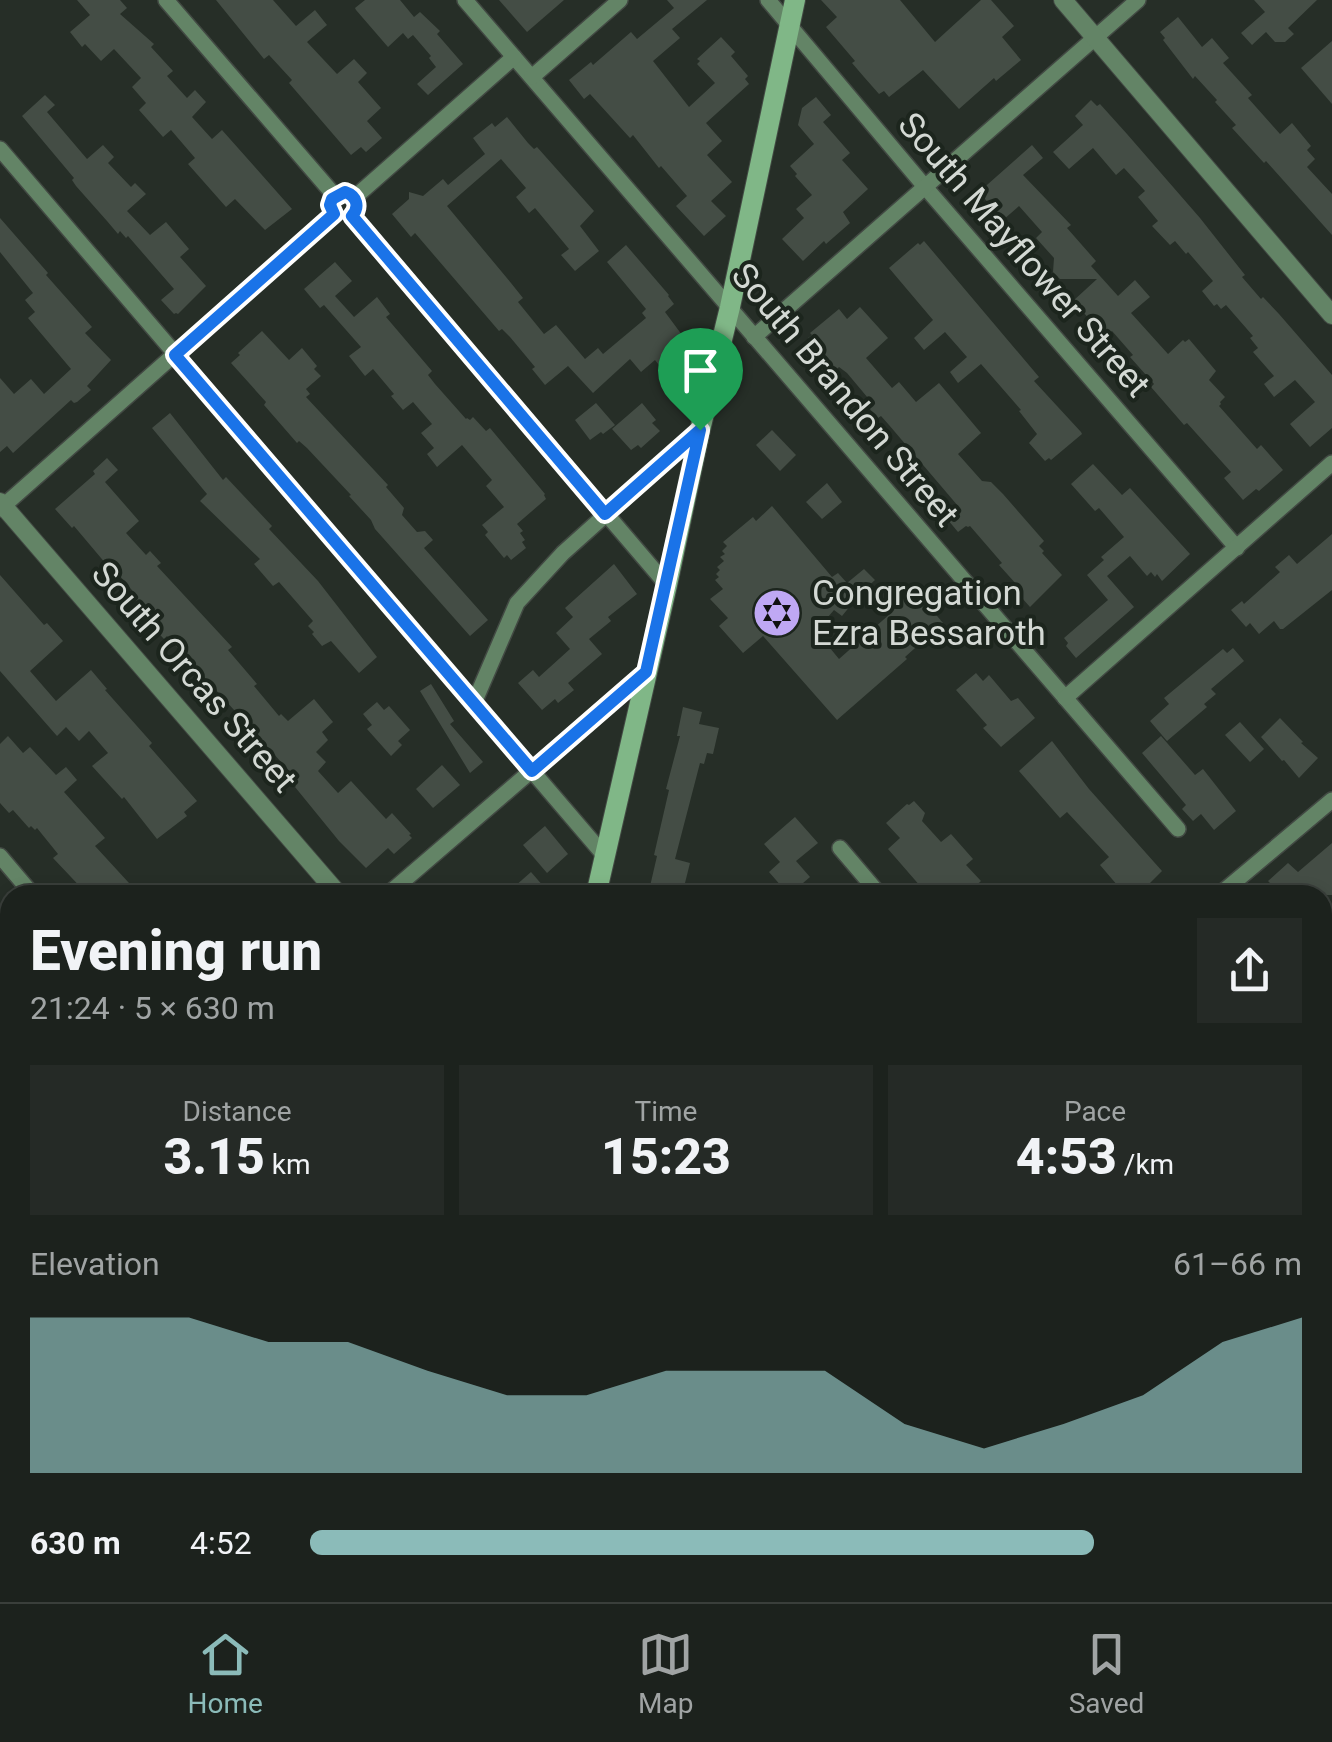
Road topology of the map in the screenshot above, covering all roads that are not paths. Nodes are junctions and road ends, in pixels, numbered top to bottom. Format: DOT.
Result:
graph roads {
  1 [pos="166,0"];
  2 [pos="466,0"];
  3 [pos="620,0"];
  4 [pos="768,0"];
  5 [pos="795,0"];
  6 [pos="1064,0"];
  7 [pos="1138,0"];
  8 [pos="790,26"];
  9 [pos="1096,38"];
  10 [pos="514,57"];
  11 [pos="532,77"];
  12 [pos="0,150"];
  13 [pos="926,188"];
  14 [pos="335,196"];
  15 [pos="354,198"];
  16 [pos="334,214"];
  17 [pos="352,216"];
  18 [pos="730,307"];
  19 [pos="1332,315"];
  20 [pos="754,337"];
  21 [pos="175,355"];
  22 [pos="700,430"];
  23 [pos="1332,463"];
  24 [pos="1,505"];
  25 [pos="605,514"];
  26 [pos="1236,548"];
  27 [pos="667,585"];
  28 [pos="646,672"];
  29 [pos="1065,698"];
  30 [pos="474,703"];
  31 [pos="532,771"];
  32 [pos="1332,800"];
  33 [pos="1178,829"];
  34 [pos="840,848"];
  35 [pos="604,855"];
  36 [pos="0,856"];
  37 [pos="25,885"];
  38 [pos="330,885"];
  39 [pos="399,885"];
  40 [pos="598,885"];
  41 [pos="871,885"];
  42 [pos="1231,885"];
  1 -- 14 [label="street"];
  2 -- 10 [label="street, South Brandon Street"];
  3 -- 11 [label="street"];
  4 -- 8 [label="street, South Mayflower Street"];
  5 -- 8 [label="main road"];
  6 -- 9 [label="street"];
  7 -- 9 [label="street"];
  8 -- 13 [label="street, South Mayflower Street"];
  8 -- 18 [label="main road"];
  9 -- 13 [label="street"];
  9 -- 19 [label="street"];
  10 -- 11 [label="street, South Brandon Street"];
  10 -- 15 [label="street"];
  11 -- 18 [label="street, South Brandon Street"];
  12 -- 21 [label="street"];
  13 -- 20 [label="street"];
  13 -- 26 [label="street, South Mayflower Street"];
  14 -- 15 [label="street"];
  14 -- 16 [label="street"];
  15 -- 17 [label="street"];
  16 -- 17 [label="street"];
  16 -- 21 [label="street"];
  17 -- 25 [label="street"];
  18 -- 20 [label="street, South Brandon Street"];
  18 -- 22 [label="main road"];
  20 -- 29 [label="street, South Brandon Street"];
  21 -- 24 [label="street"];
  21 -- 30 [label="street"];
  22 -- 25 [label="street"];
  22 -- 27 [label="main road"];
  23 -- 26 [label="street"];
  24 -- 38 [label="street, South Orcas Street"];
  25 -- 27 [label="street"];
  25 -- 30 [label="street"];
  26 -- 29 [label="street"];
  27 -- 28 [label="main road"];
  28 -- 31 [label="street"];
  28 -- 35 [label="main road"];
  29 -- 33 [label="street, South Brandon Street"];
  30 -- 31 [label="street"];
  31 -- 35 [label="street"];
  31 -- 39 [label="street"];
  32 -- 42 [label="street"];
  34 -- 41 [label="street"];
  35 -- 40 [label="main road"];
  36 -- 37 [label="street"];
}
